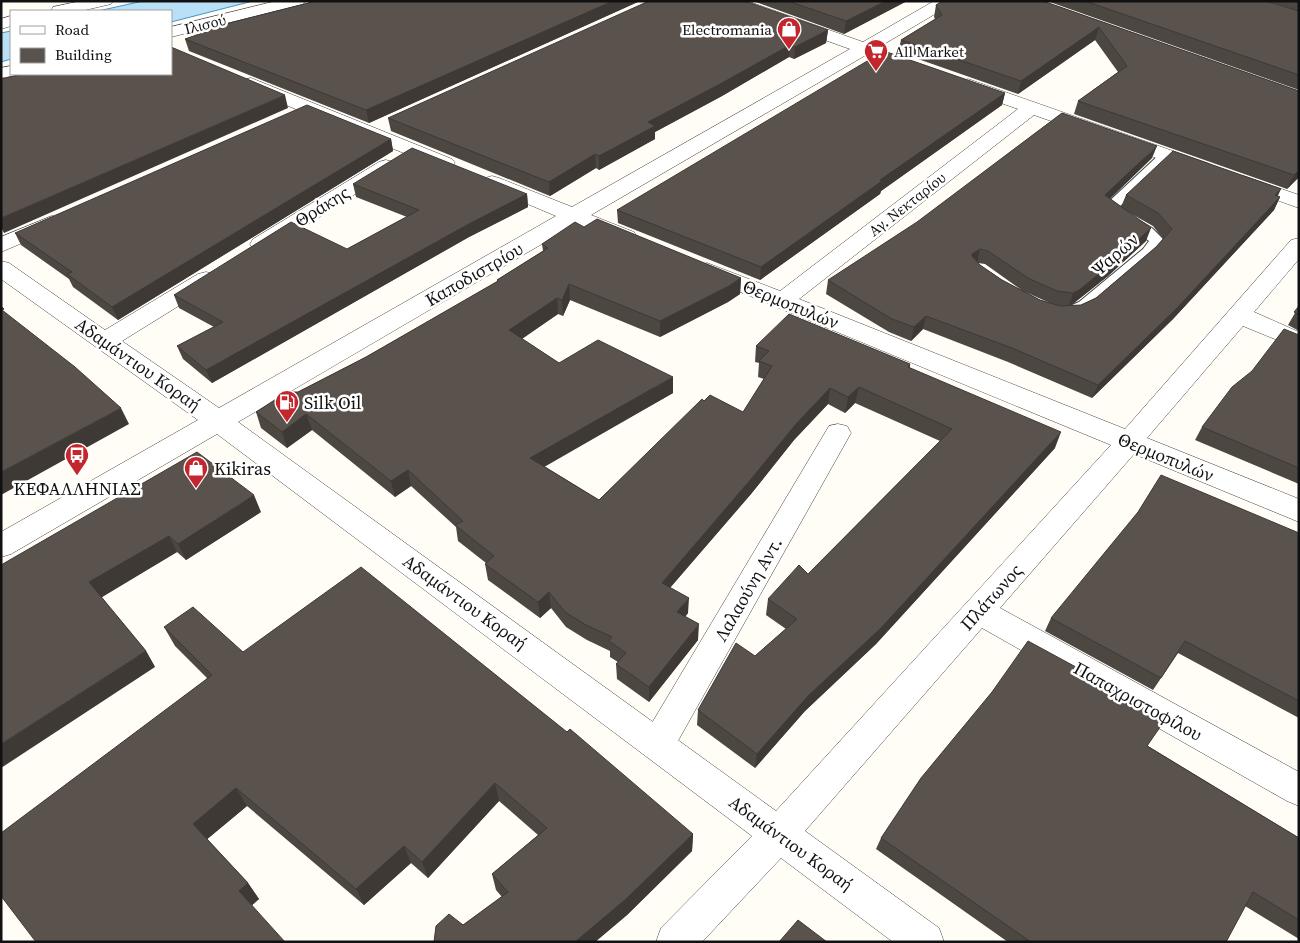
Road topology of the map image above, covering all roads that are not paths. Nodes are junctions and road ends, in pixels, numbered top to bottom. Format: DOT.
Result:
graph roads {
  1 [pos="105,1"];
  2 [pos="297,1"];
  3 [pos="730,1"];
  4 [pos="946,1"];
  5 [pos="64,10"];
  6 [pos="172,32"];
  7 [pos="865,48"];
  8 [pos="892,58"];
  9 [pos="235,78"];
  10 [pos="948,78"];
  11 [pos="1032,107"];
  12 [pos="309,108"];
  13 [pos="285,118"];
  14 [pos="412,150"];
  15 [pos="1166,155"];
  16 [pos="1299,202"];
  17 [pos="72,213"];
  18 [pos="576,216"];
  19 [pos="1,245"];
  20 [pos="1299,245"];
  21 [pos="647,246"];
  22 [pos="683,260"];
  23 [pos="1,268"];
  24 [pos="782,300"];
  25 [pos="1056,312"];
  26 [pos="1239,315"];
  27 [pos="105,341"];
  28 [pos="1299,341"];
  29 [pos="217,420"];
  30 [pos="838,433"];
  31 [pos="1129,442"];
  32 [pos="1299,511"];
  33 [pos="1,546"];
  34 [pos="978,611"];
  35 [pos="658,744"];
  36 [pos="1299,790"];
  37 [pos="779,834"];
  38 [pos="676,942"];
  39 [pos="925,942"];
  1 -- 5 [label="street"];
  2 -- 6 [label="street, Ιλισού"];
  3 -- 7 [label="street"];
  4 -- 7 [label="street, Καποδιστρίου"];
  7 -- 8 [label="street"];
  7 -- 18 [label="street, Καποδιστρίου"];
  9 -- 12 [label="street"];
  10 -- 11 [label="street"];
  11 -- 15 [label="street"];
  11 -- 24 [label="street, Αγ. Νεκταρίου"];
  12 -- 13 [label="street"];
  12 -- 14 [label="street"];
  14 -- 18 [label="street"];
  14 -- 27 [label="street, Θράκης"];
  15 -- 16 [label="street"];
  15 -- 25 [label="lane, Ψαρών"];
  17 -- 19 [label="street"];
  18 -- 21 [label="street"];
  18 -- 29 [label="street, Καποδιστρίου"];
  20 -- 26 [label="street, Πλάτωνος"];
  22 -- 24 [label="street, Θερμοπυλών"];
  23 -- 27 [label="street, Αδαμάντιου Κοραή"];
  24 -- 31 [label="street, Θερμοπυλών"];
  26 -- 28 [label="street"];
  26 -- 31 [label="street, Πλάτωνος"];
  27 -- 29 [label="street, Αδαμάντιου Κοραή"];
  29 -- 33 [label="street, Καποδιστρίου"];
  29 -- 35 [label="street, Αδαμάντιου Κοραή"];
  30 -- 35 [label="street, Λαλαούνη Αντ."];
  31 -- 32 [label="street, Θερμοπυλών"];
  31 -- 34 [label="street, Πλάτωνος"];
  34 -- 36 [label="street, Παπαχριστοφίλου"];
  34 -- 37 [label="street, Πλάτωνος"];
  35 -- 37 [label="street, Αδαμάντιου Κοραή"];
  37 -- 38 [label="street, Πλάτωνος"];
  37 -- 39 [label="street, Αδαμάντιου Κοραή"];
}
